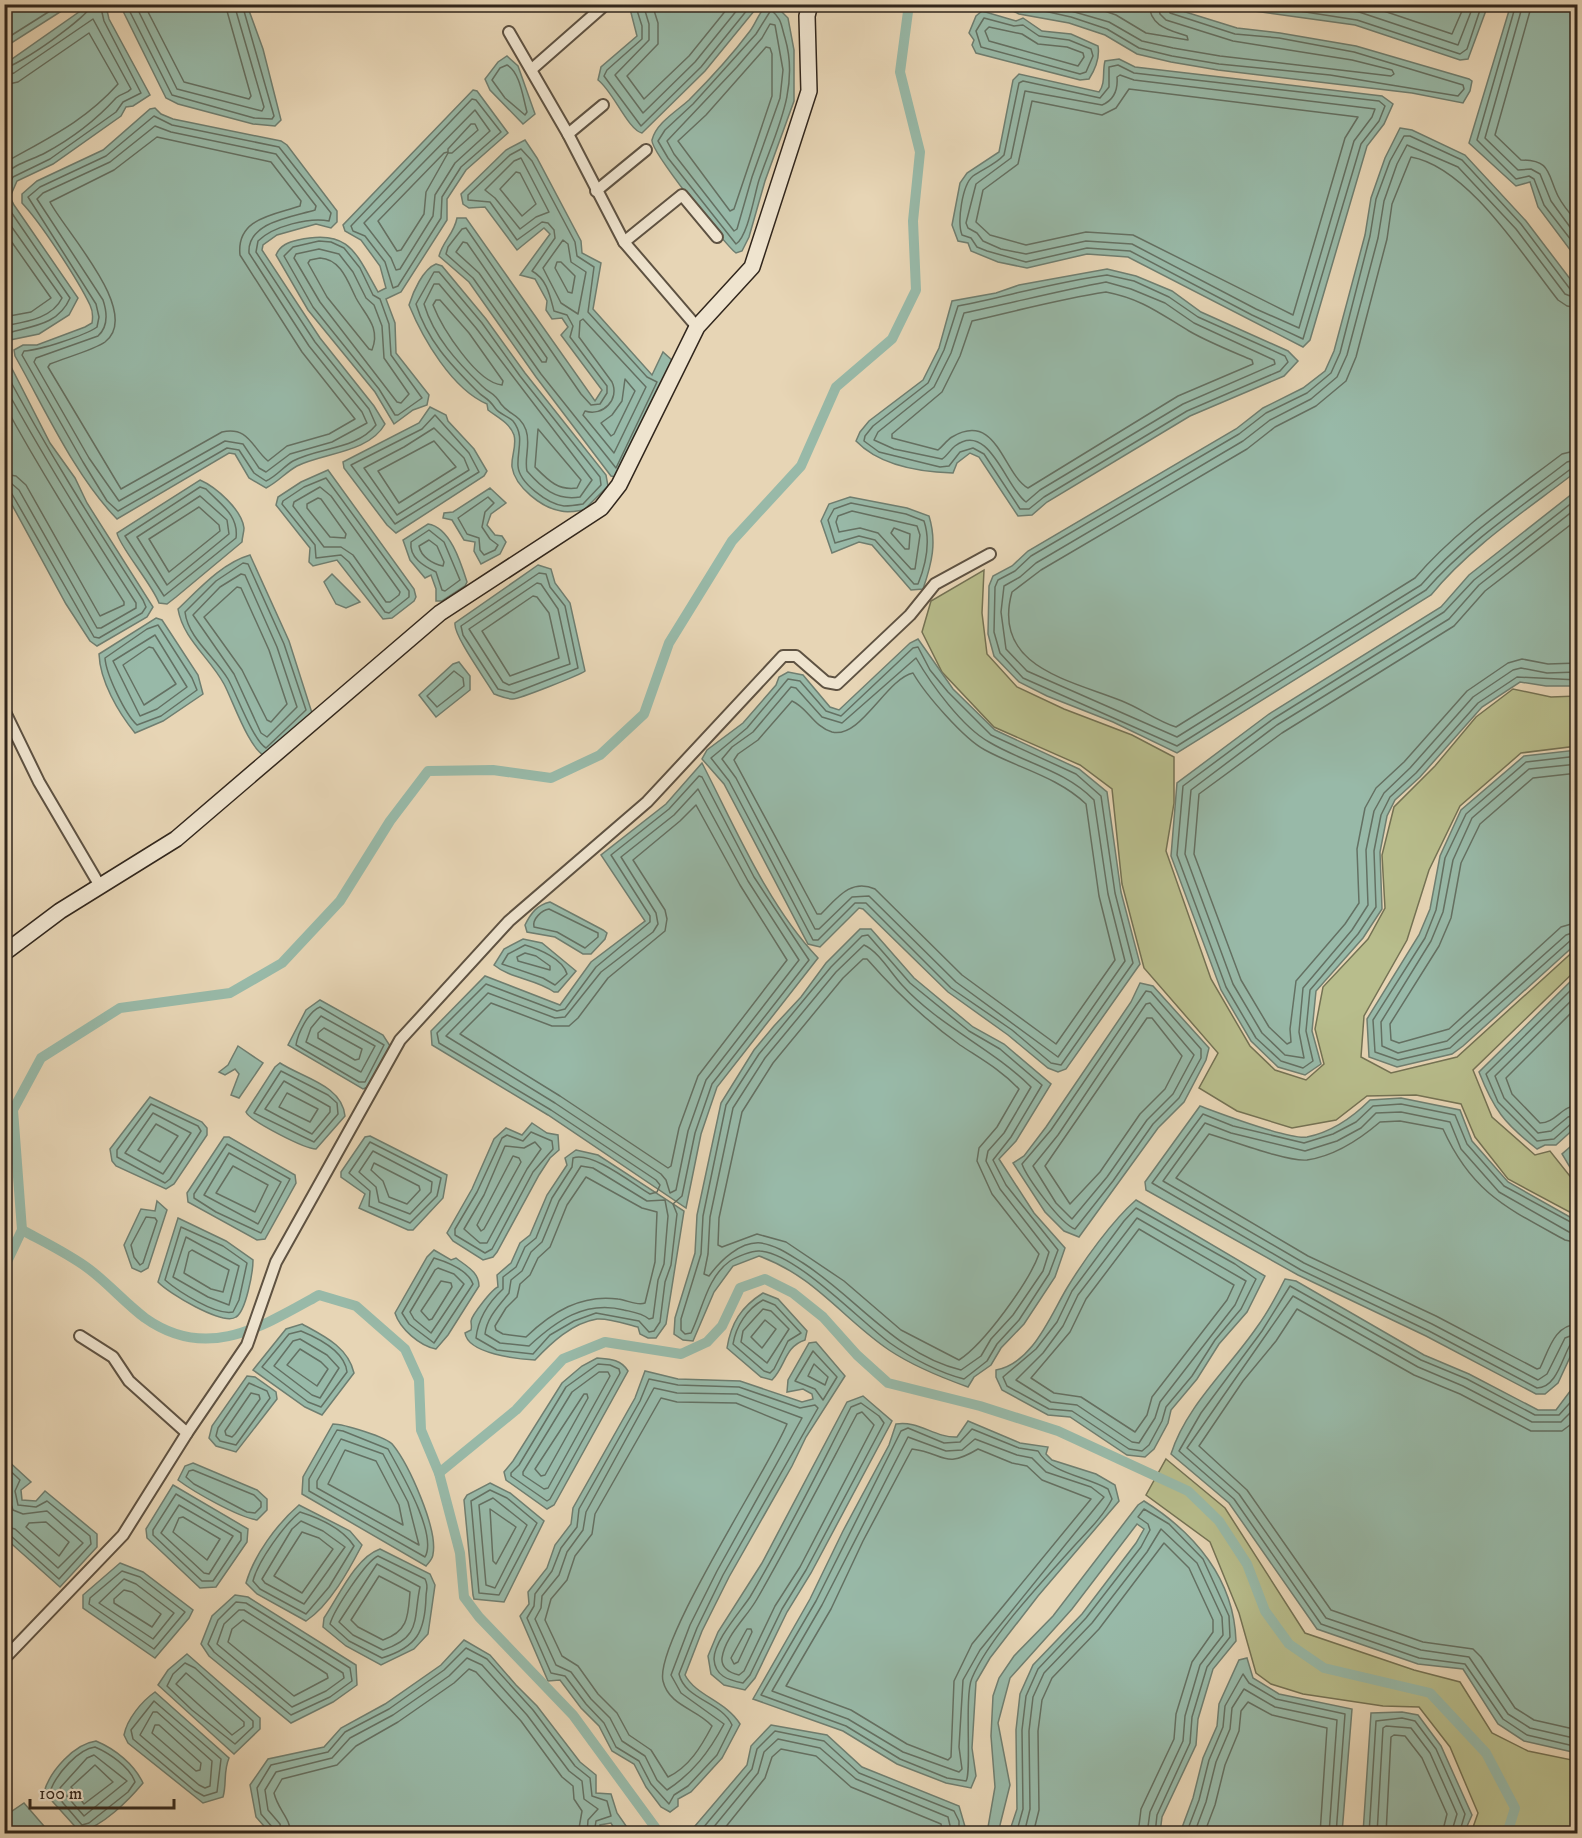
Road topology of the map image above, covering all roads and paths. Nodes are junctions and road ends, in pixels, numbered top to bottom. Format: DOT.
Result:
graph roads {
  1 [pos="606,4"];
  2 [pos="810,4"];
  3 [pos="509,32"];
  4 [pos="532,69"];
  5 [pos="603,105"];
  6 [pos="568,134"];
  7 [pos="646,150"];
  8 [pos="596,191"];
  9 [pos="717,237"];
  10 [pos="624,242"];
  11 [pos="697,327"];
  12 [pos="990,554"];
  13 [pos="4,710"];
  14 [pos="100,886"];
  15 [pos="4,953"];
  16 [pos="80,1336"];
  17 [pos="187,1433"];
  18 [pos="4,1659"];
  1 -- 4 [label="street"];
  2 -- 11 [label="street"];
  3 -- 4 [label="street"];
  4 -- 6 [label="street"];
  5 -- 6 [label="street"];
  6 -- 8 [label="street"];
  7 -- 8 [label="street"];
  8 -- 10 [label="street"];
  9 -- 10 [label="street"];
  10 -- 11 [label="street"];
  11 -- 14 [label="street"];
  12 -- 17 [label="street"];
  13 -- 14 [label="street"];
  14 -- 15 [label="street"];
  16 -- 17 [label="street"];
  17 -- 18 [label="street"];
}
